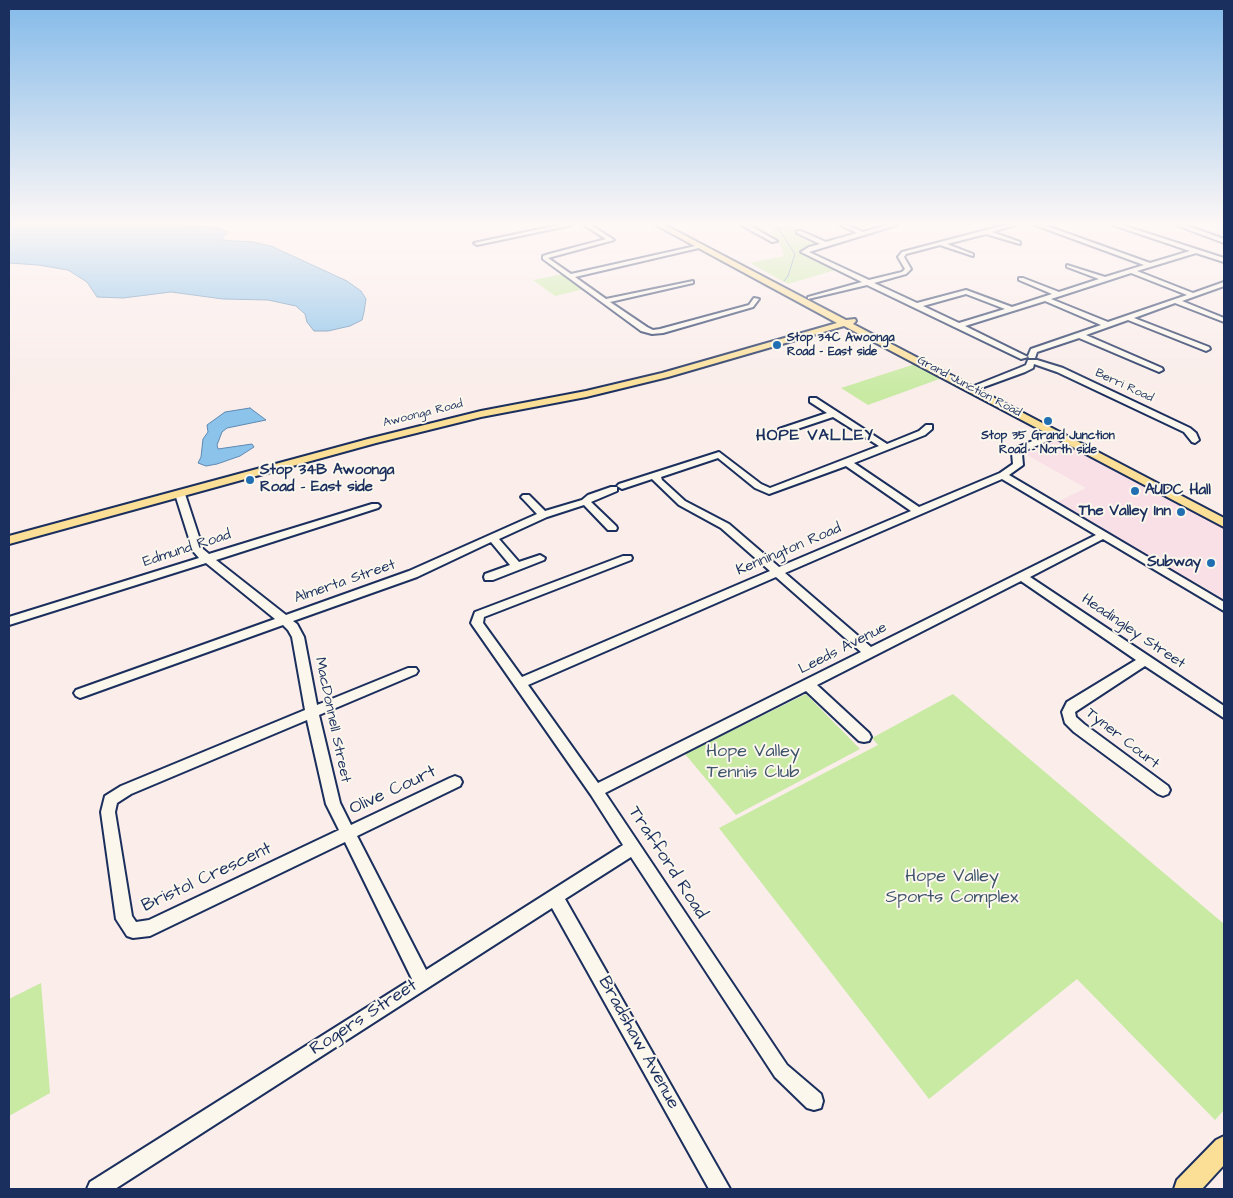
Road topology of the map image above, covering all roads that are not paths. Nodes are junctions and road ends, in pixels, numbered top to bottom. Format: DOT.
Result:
graph roads {
  1 [pos="578,281"];
  2 [pos="767,281"];
  3 [pos="777,281"];
  4 [pos="863,281"];
  5 [pos="874,281"];
  6 [pos="1025,281"];
  7 [pos="1101,281"];
  8 [pos="1156,281"];
  9 [pos="691,282"];
  10 [pos="867,283"];
  11 [pos="1222,286"];
  12 [pos="1058,294"];
  13 [pos="1194,295"];
  14 [pos="810,298"];
  15 [pos="1044,298"];
  16 [pos="756,299"];
  17 [pos="605,301"];
  18 [pos="1174,302"];
  19 [pos="916,306"];
  20 [pos="1011,309"];
  21 [pos="830,315"];
  22 [pos="1128,318"];
  23 [pos="1224,320"];
  24 [pos="849,322"];
  25 [pos="1108,325"];
  26 [pos="958,326"];
  27 [pos="809,332"];
  28 [pos="1079,335"];
  29 [pos="1206,349"];
  30 [pos="1031,359"];
  31 [pos="1159,370"];
  32 [pos="975,388"];
  33 [pos="813,400"];
  34 [pos="833,414"];
  35 [pos="929,427"];
  36 [pos="782,431"];
  37 [pos="1061,433"];
  38 [pos="1195,440"];
  39 [pos="886,447"];
  40 [pos="848,463"];
  41 [pos="1004,475"];
  42 [pos="656,476"];
  43 [pos="180,494"];
  44 [pos="526,497"];
  45 [pos="1187,499"];
  46 [pos="584,502"];
  47 [pos="375,506"];
  48 [pos="918,511"];
  49 [pos="543,515"];
  50 [pos="1224,515"];
  51 [pos="1224,523"];
  52 [pos="612,528"];
  53 [pos="1104,535"];
  54 [pos="493,538"];
  55 [pos="9,540"];
  56 [pos="540,558"];
  57 [pos="627,558"];
  58 [pos="206,559"];
  59 [pos="516,567"];
  60 [pos="777,572"];
  61 [pos="489,577"];
  62 [pos="1023,577"];
  63 [pos="1224,606"];
  64 [pos="283,620"];
  65 [pos="9,621"];
  66 [pos="870,653"];
  67 [pos="1145,660"];
  68 [pos="412,672"];
  69 [pos="518,683"];
  70 [pos="808,685"];
  71 [pos="80,692"];
  72 [pos="312,712"];
  73 [pos="1224,714"];
  74 [pos="864,737"];
  75 [pos="455,782"];
  76 [pos="1163,790"];
  77 [pos="596,791"];
  78 [pos="346,833"];
  79 [pos="632,848"];
  80 [pos="555,897"];
  81 [pos="422,981"];
  82 [pos="814,1101"];
  83 [pos="1224,1148"];
  84 [pos="97,1189"];
  85 [pos="720,1189"];
  86 [pos="1186,1189"];
  1 -- 17 [label="street"];
  2 -- 21 [label="main road, Grand Junction Road"];
  3 -- 14 [label="main road, Grand Junction Road"];
  4 -- 10 [label="street, Berri Road"];
  5 -- 10 [label="street"];
  6 -- 12 [label="street"];
  7 -- 12 [label="street"];
  8 -- 13 [label="street"];
  9 -- 17 [label="street"];
  10 -- 14 [label="street"];
  10 -- 19 [label="street, Berri Road"];
  11 -- 13 [label="street"];
  12 -- 15 [label="street"];
  13 -- 18 [label="street"];
  14 -- 24 [label="main road, Grand Junction Road"];
  15 -- 20 [label="street"];
  15 -- 25 [label="street"];
  16 -- 17 [label="street"];
  18 -- 22 [label="street"];
  18 -- 23 [label="street"];
  19 -- 20 [label="street"];
  19 -- 26 [label="street, Berri Road"];
  20 -- 26 [label="street"];
  21 -- 24 [label="main road, Grand Junction Road"];
  21 -- 27 [label="main road"];
  22 -- 25 [label="street"];
  22 -- 29 [label="street"];
  24 -- 27 [label="main road, Awoonga Road"];
  24 -- 32 [label="main road, Grand Junction Road"];
  25 -- 28 [label="street"];
  26 -- 30 [label="street, Berri Road"];
  27 -- 43 [label="main road, Awoonga Road"];
  28 -- 30 [label="street"];
  28 -- 31 [label="street"];
  30 -- 32 [label="street"];
  30 -- 38 [label="street, Berri Road"];
  32 -- 37 [label="main road, Grand Junction Road"];
  33 -- 34 [label="street"];
  34 -- 36 [label="street"];
  34 -- 39 [label="street"];
  35 -- 39 [label="street"];
  37 -- 41 [label="street"];
  37 -- 45 [label="main road, Grand Junction Road"];
  39 -- 40 [label="street"];
  40 -- 42 [label="street, Almerta Street"];
  40 -- 48 [label="street"];
  41 -- 48 [label="street, Kennington Road"];
  41 -- 53 [label="street"];
  42 -- 46 [label="street, Almerta Street"];
  42 -- 60 [label="street"];
  43 -- 55 [label="main road, Awoonga Road"];
  43 -- 58 [label="street, MacDonnell Street"];
  44 -- 49 [label="street"];
  45 -- 50 [label="main road, Grand Junction Road"];
  45 -- 51 [label="main road, Grand Junction Road"];
  46 -- 49 [label="street, Almerta Street"];
  46 -- 52 [label="street"];
  47 -- 58 [label="street, Edmund Road"];
  48 -- 60 [label="street, Kennington Road"];
  49 -- 54 [label="street, Almerta Street"];
  53 -- 62 [label="street, Leeds Avenue"];
  53 -- 63 [label="street"];
  54 -- 59 [label="street"];
  54 -- 64 [label="street, Almerta Street"];
  56 -- 59 [label="street"];
  57 -- 69 [label="street, Trafford Road"];
  58 -- 64 [label="street, MacDonnell Street"];
  58 -- 65 [label="street, Edmund Road"];
  59 -- 61 [label="street"];
  60 -- 66 [label="street"];
  60 -- 69 [label="street, Kennington Road"];
  62 -- 66 [label="street, Leeds Avenue"];
  62 -- 67 [label="street, Headingley Street"];
  64 -- 71 [label="street, Almerta Street"];
  64 -- 72 [label="street, MacDonnell Street"];
  66 -- 70 [label="street, Leeds Avenue"];
  67 -- 73 [label="street, Headingley Street"];
  67 -- 76 [label="street, Tyner Court"];
  68 -- 72 [label="street"];
  69 -- 77 [label="street, Trafford Road"];
  70 -- 74 [label="street"];
  70 -- 77 [label="street, Leeds Avenue"];
  72 -- 78 [label="street, MacDonnell Street"];
  72 -- 78 [label="street, Bristol Crescent"];
  75 -- 78 [label="street, Olive Court"];
  77 -- 79 [label="street, Trafford Road"];
  78 -- 81 [label="street, MacDonnell Street"];
  79 -- 80 [label="street, Rogers Street"];
  79 -- 82 [label="street, Trafford Road"];
  80 -- 81 [label="street, Rogers Street"];
  80 -- 85 [label="street, Bradshaw Avenue"];
  81 -- 84 [label="street, Rogers Street"];
  83 -- 86 [label="main road"];
}
